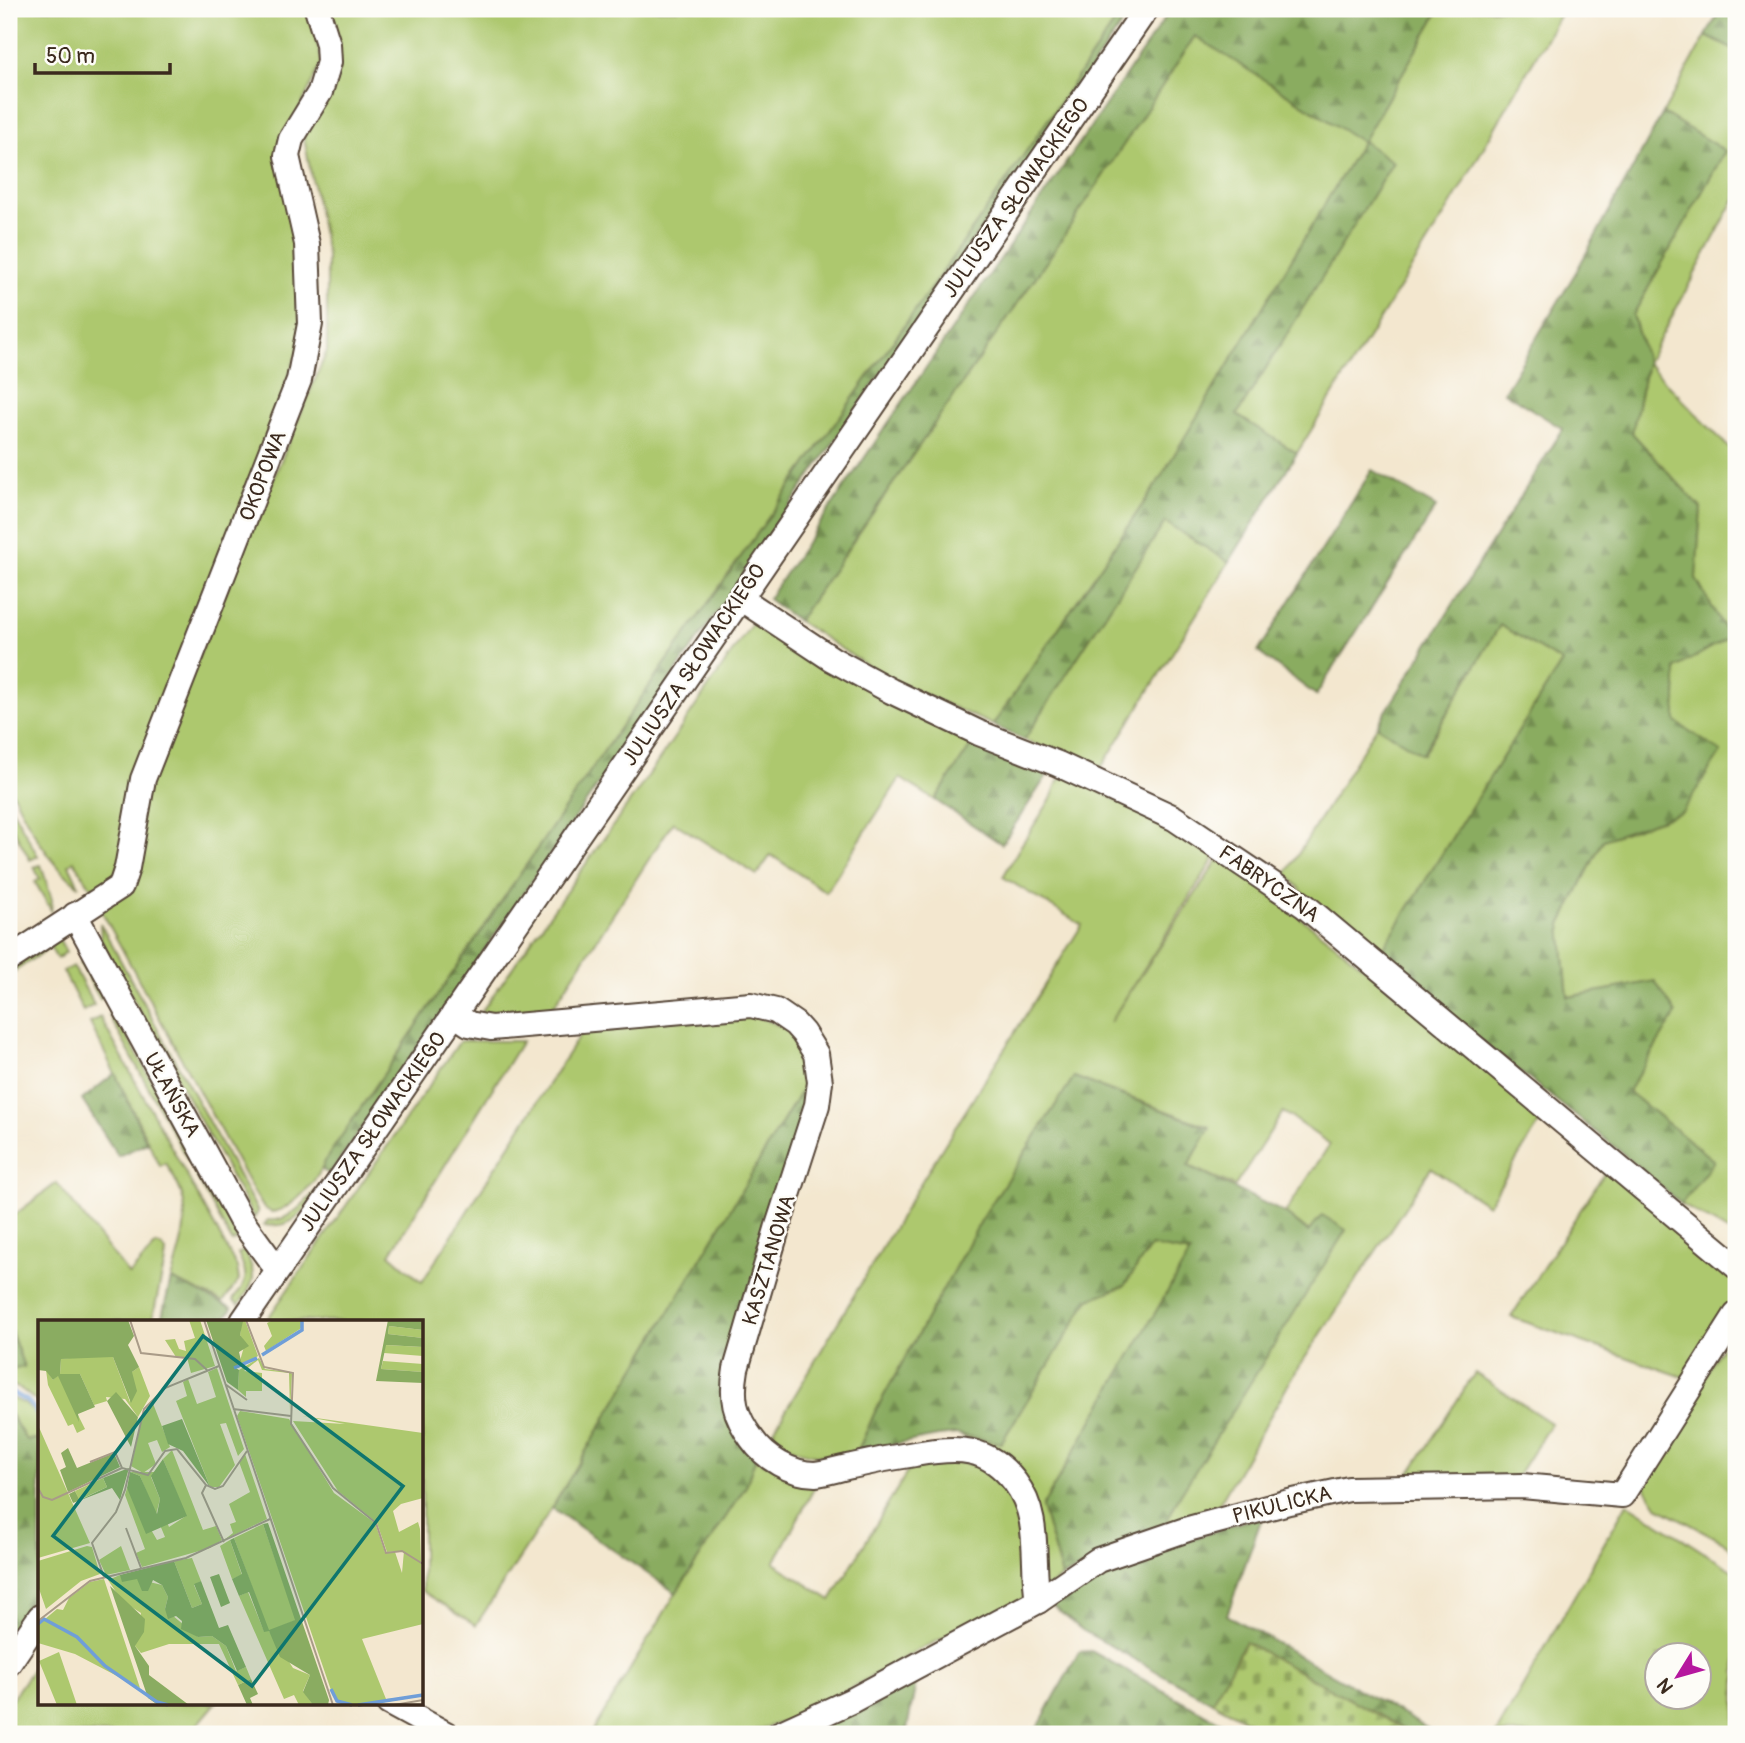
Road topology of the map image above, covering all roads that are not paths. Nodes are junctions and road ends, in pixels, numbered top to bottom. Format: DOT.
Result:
graph roads {
  1 [pos="317,9"];
  2 [pos="1146,9"];
  3 [pos="740,598"];
  4 [pos="75,915"];
  5 [pos="9,958"];
  6 [pos="454,1014"];
  7 [pos="1736,1266"];
  8 [pos="279,1268"];
  9 [pos="1736,1315"];
  10 [pos="244,1320"];
  11 [pos="1038,1601"];
  12 [pos="38,1620"];
  13 [pos="9,1663"];
  14 [pos="391,1704"];
  15 [pos="446,1734"];
  16 [pos="779,1734"];
  1 -- 4 [label="street, OKOPOWA"];
  2 -- 3 [label="street, JULIUSZA SŁOWACKIEGO"];
  3 -- 6 [label="street, JULIUSZA SŁOWACKIEGO"];
  3 -- 7 [label="street, FABRYCZNA"];
  4 -- 5 [label="street, OKOPOWA"];
  4 -- 8 [label="street, UŁAŃSKA"];
  6 -- 8 [label="street, JULIUSZA SŁOWACKIEGO"];
  6 -- 11 [label="street, KASZTANOWA"];
  8 -- 10 [label="street, JULIUSZA SŁOWACKIEGO"];
  9 -- 11 [label="street, PIKULICKA"];
  11 -- 16 [label="street, PIKULICKA"];
  12 -- 13 [label="street"];
  14 -- 15 [label="street"];
}
